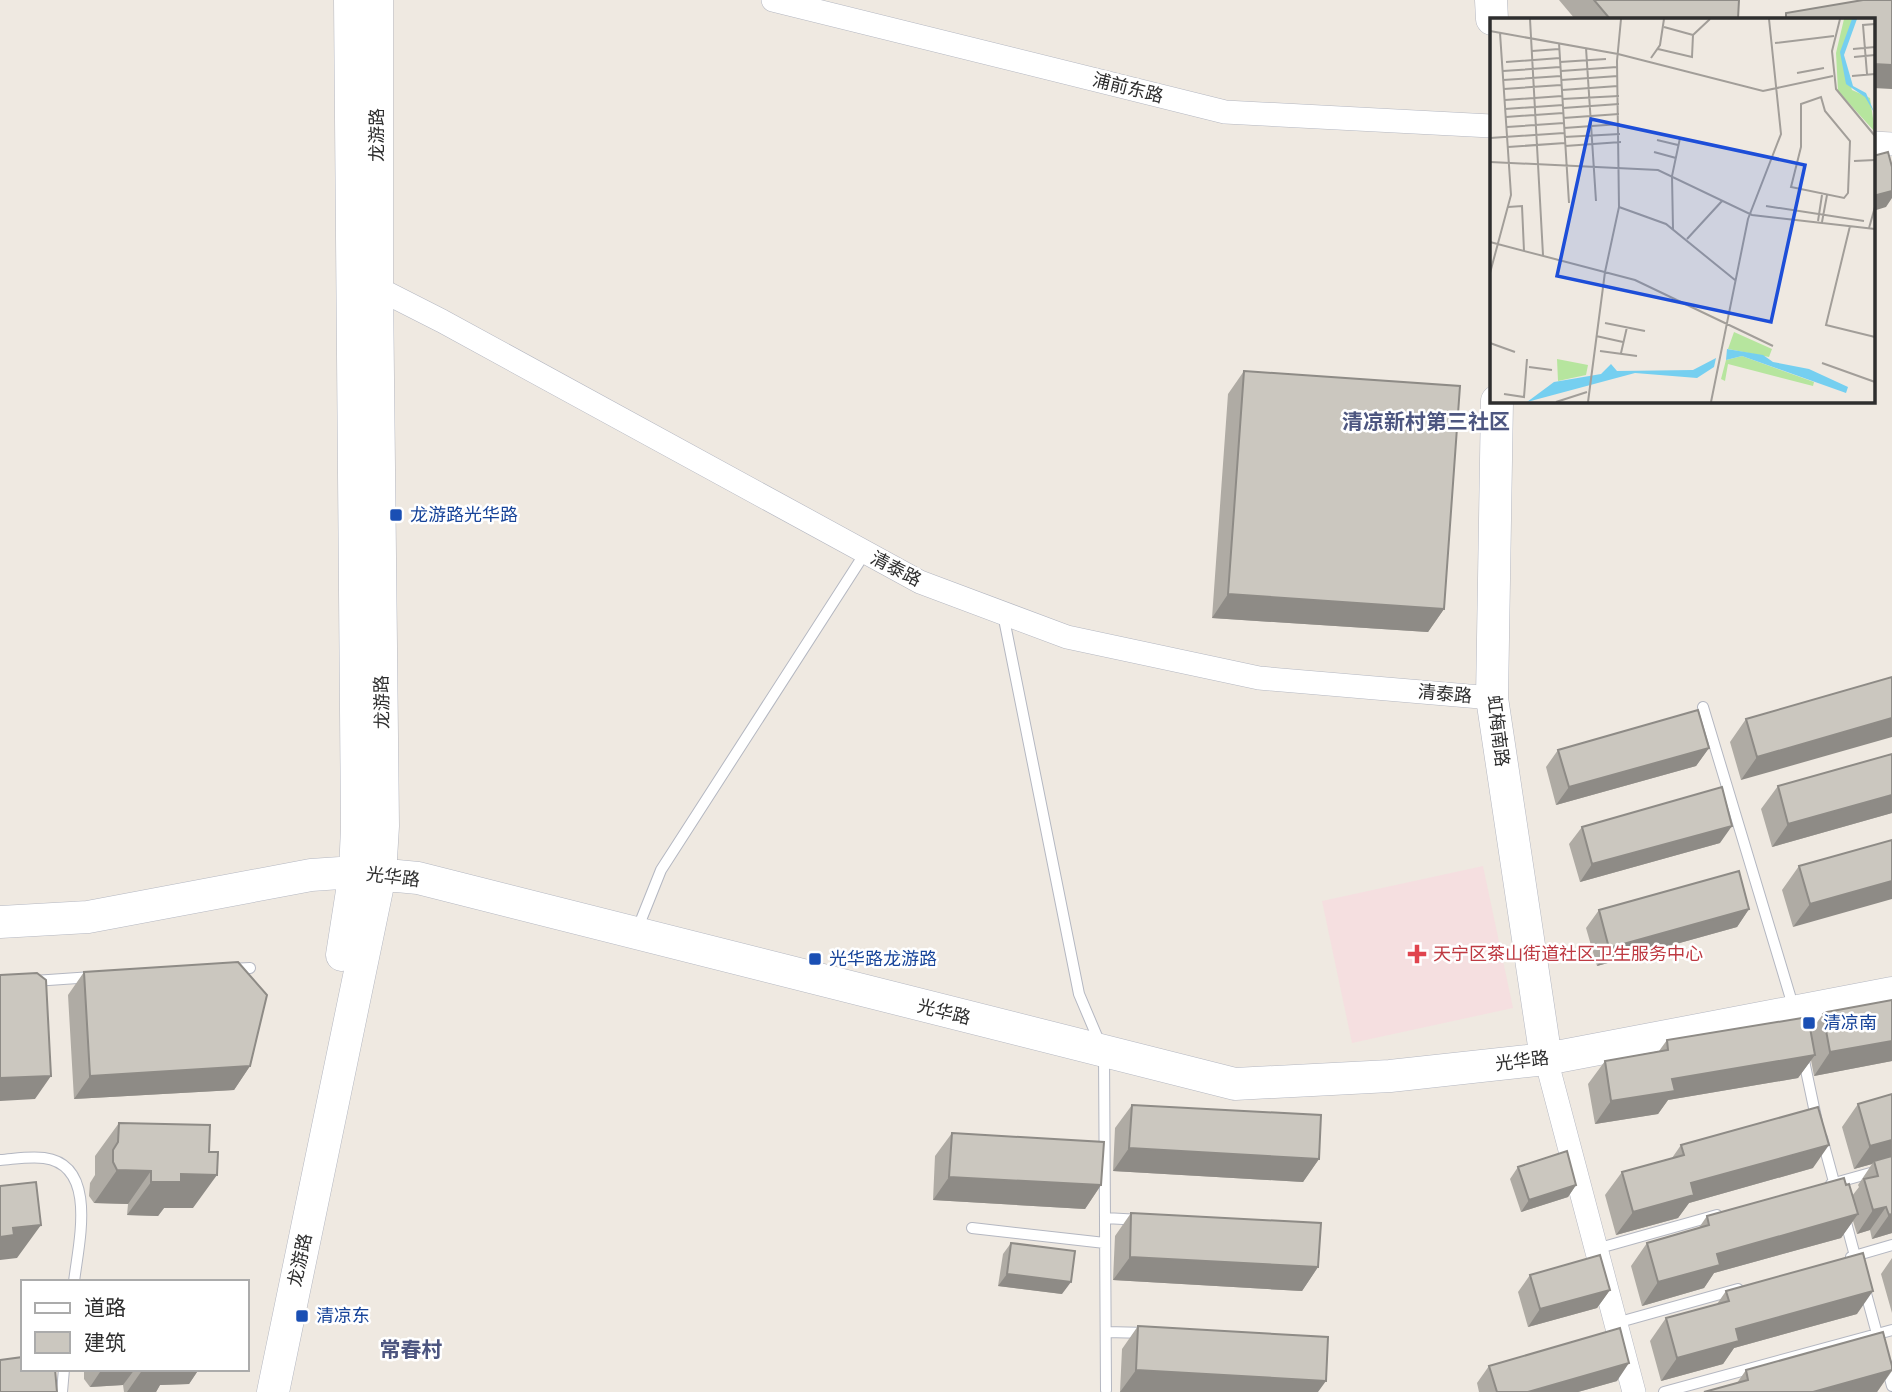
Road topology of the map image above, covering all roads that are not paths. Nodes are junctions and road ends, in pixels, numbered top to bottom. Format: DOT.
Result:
graph roads {
  1 [pos="350,0"];
  2 [pos="377,0"];
  3 [pos="773,0"];
  4 [pos="1491,0"];
  5 [pos="1510,0"];
  6 [pos="1492,18"];
  7 [pos="1512,18"];
  8 [pos="1490,126"];
  9 [pos="1874,143"];
  10 [pos="1892,144"];
  11 [pos="365,287"];
  12 [pos="1497,402"];
  13 [pos="865,553"];
  14 [pos="1003,613"];
  15 [pos="1492,698"];
  16 [pos="1703,707"];
  17 [pos="368,873"];
  18 [pos="0,922"];
  19 [pos="635,934"];
  20 [pos="250,968"];
  21 [pos="222,970"];
  22 [pos="97,977"];
  23 [pos="28,981"];
  24 [pos="1892,993"];
  25 [pos="1796,1018"];
  26 [pos="1801,1049"];
  27 [pos="1104,1053"];
  28 [pos="1546,1059"];
  29 [pos="1091,1155"];
  30 [pos="1104,1156"];
  31 [pos="0,1160"];
  32 [pos="1892,1167"];
  33 [pos="1834,1183"];
  34 [pos="1821,1186"];
  35 [pos="1729,1212"];
  36 [pos="1105,1218"];
  37 [pos="1159,1220"];
  38 [pos="972,1228"];
  39 [pos="1105,1243"];
  40 [pos="1892,1245"];
  41 [pos="1596,1249"];
  42 [pos="1855,1256"];
  43 [pos="1842,1260"];
  44 [pos="74,1280"];
  45 [pos="1749,1286"];
  46 [pos="1616,1323"];
  47 [pos="1892,1330"];
  48 [pos="1105,1332"];
  49 [pos="1159,1333"];
  50 [pos="1877,1334"];
  51 [pos="64,1371"];
  52 [pos="1892,1386"];
  53 [pos="1106,1390"];
  54 [pos="62,1392"];
  55 [pos="253,1392"];
  56 [pos="273,1392"];
  57 [pos="1634,1392"];
  58 [pos="1664,1392"];
  1 -- 11 [label="main road, 龙游路"];
  2 -- 11 [label="main road, 龙游路"];
  3 -- 8 [label="street, 浦前东路"];
  4 -- 6 [label="main road"];
  5 -- 7 [label="main road"];
  9 -- 10 [label="street"];
  11 -- 13 [label="street, 清泰路"];
  11 -- 17 [label="main road, 龙游路"];
  12 -- 15 [label="main road, 虹梅南路"];
  13 -- 14 [label="street, 清泰路"];
  13 -- 19 [label="lane"];
  14 -- 15 [label="street, 清泰路"];
  14 -- 27 [label="lane"];
  15 -- 28 [label="main road, 虹梅南路"];
  16 -- 25 [label="lane"];
  17 -- 18 [label="main road, 光华路"];
  17 -- 19 [label="main road, 光华路"];
  17 -- 55 [label="main road, 龙游路"];
  17 -- 56 [label="main road, 龙游路"];
  19 -- 27 [label="main road, 光华路"];
  20 -- 21 [label="lane"];
  22 -- 23 [label="lane"];
  24 -- 25 [label="main road, 光华路"];
  25 -- 28 [label="main road, 光华路"];
  26 -- 33 [label="lane"];
  27 -- 28 [label="main road, 光华路"];
  27 -- 30 [label="lane"];
  28 -- 41 [label="street"];
  29 -- 30 [label="lane"];
  30 -- 36 [label="lane"];
  31 -- 44 [label="lane"];
  32 -- 33 [label="lane"];
  33 -- 34 [label="lane"];
  33 -- 42 [label="lane"];
  35 -- 41 [label="lane"];
  36 -- 37 [label="lane"];
  36 -- 39 [label="lane"];
  38 -- 39 [label="lane"];
  39 -- 48 [label="lane"];
  40 -- 42 [label="lane"];
  41 -- 46 [label="street"];
  42 -- 43 [label="lane"];
  42 -- 50 [label="lane"];
  45 -- 46 [label="lane"];
  46 -- 57 [label="street"];
  47 -- 50 [label="lane"];
  48 -- 49 [label="lane"];
  48 -- 53 [label="lane"];
  50 -- 52 [label="lane"];
  50 -- 58 [label="lane"];
  51 -- 54 [label="lane"];
}
